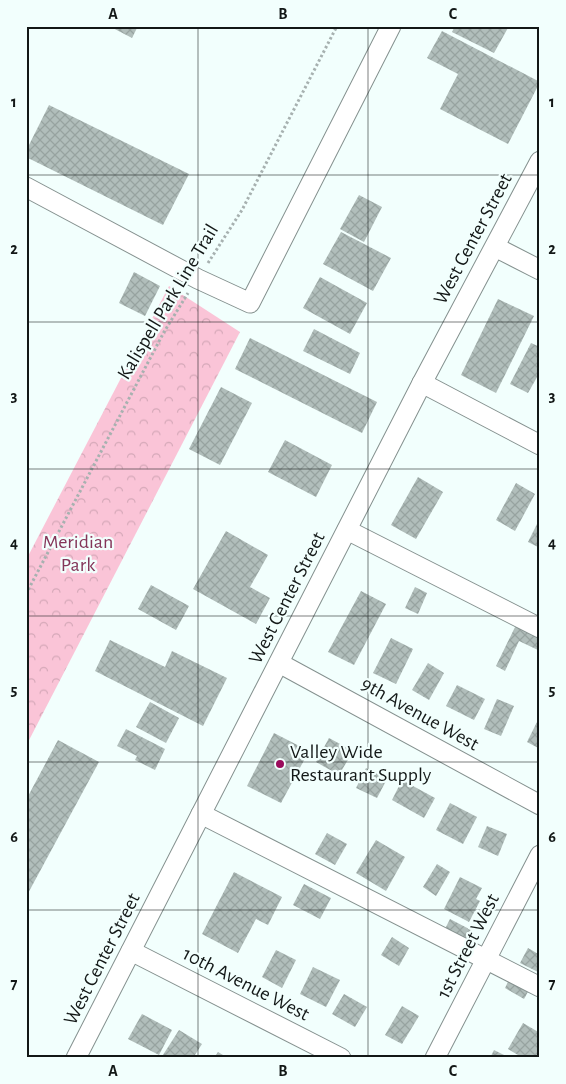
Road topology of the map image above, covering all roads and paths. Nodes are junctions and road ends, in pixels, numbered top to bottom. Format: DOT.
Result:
graph roads {
  1 [pos="337,26"];
  2 [pos="390,26"];
  3 [pos="540,161"];
  4 [pos="26,187"];
  5 [pos="495,247"];
  6 [pos="540,270"];
  7 [pos="198,279"];
  8 [pos="422,383"];
  9 [pos="540,445"];
  10 [pos="347,530"];
  11 [pos="26,594"];
  12 [pos="540,628"];
  13 [pos="279,663"];
  14 [pos="540,805"];
  15 [pos="201,814"];
  16 [pos="540,855"];
  17 [pos="131,951"];
  18 [pos="486,960"];
  19 [pos="540,987"];
  20 [pos="76,1058"];
  21 [pos="341,1058"];
  22 [pos="436,1058"];
  1 -- 7 [label="path, Kalispell Park Line Trail"];
  2 -- 7 [label="street"];
  3 -- 5 [label="street, West Center Street"];
  4 -- 7 [label="street"];
  5 -- 6 [label="street"];
  5 -- 8 [label="street, West Center Street"];
  7 -- 11 [label="path, Kalispell Park Line Trail"];
  8 -- 9 [label="street"];
  8 -- 10 [label="street, West Center Street"];
  10 -- 12 [label="street"];
  10 -- 13 [label="street, West Center Street"];
  13 -- 14 [label="street, 9th Avenue West"];
  13 -- 15 [label="street, West Center Street"];
  15 -- 17 [label="street, West Center Street"];
  15 -- 18 [label="street"];
  16 -- 18 [label="street, 1st Street West"];
  17 -- 20 [label="street, West Center Street"];
  17 -- 21 [label="street, 10th Avenue West"];
  18 -- 19 [label="street"];
  18 -- 22 [label="street, 1st Street West"];
}
